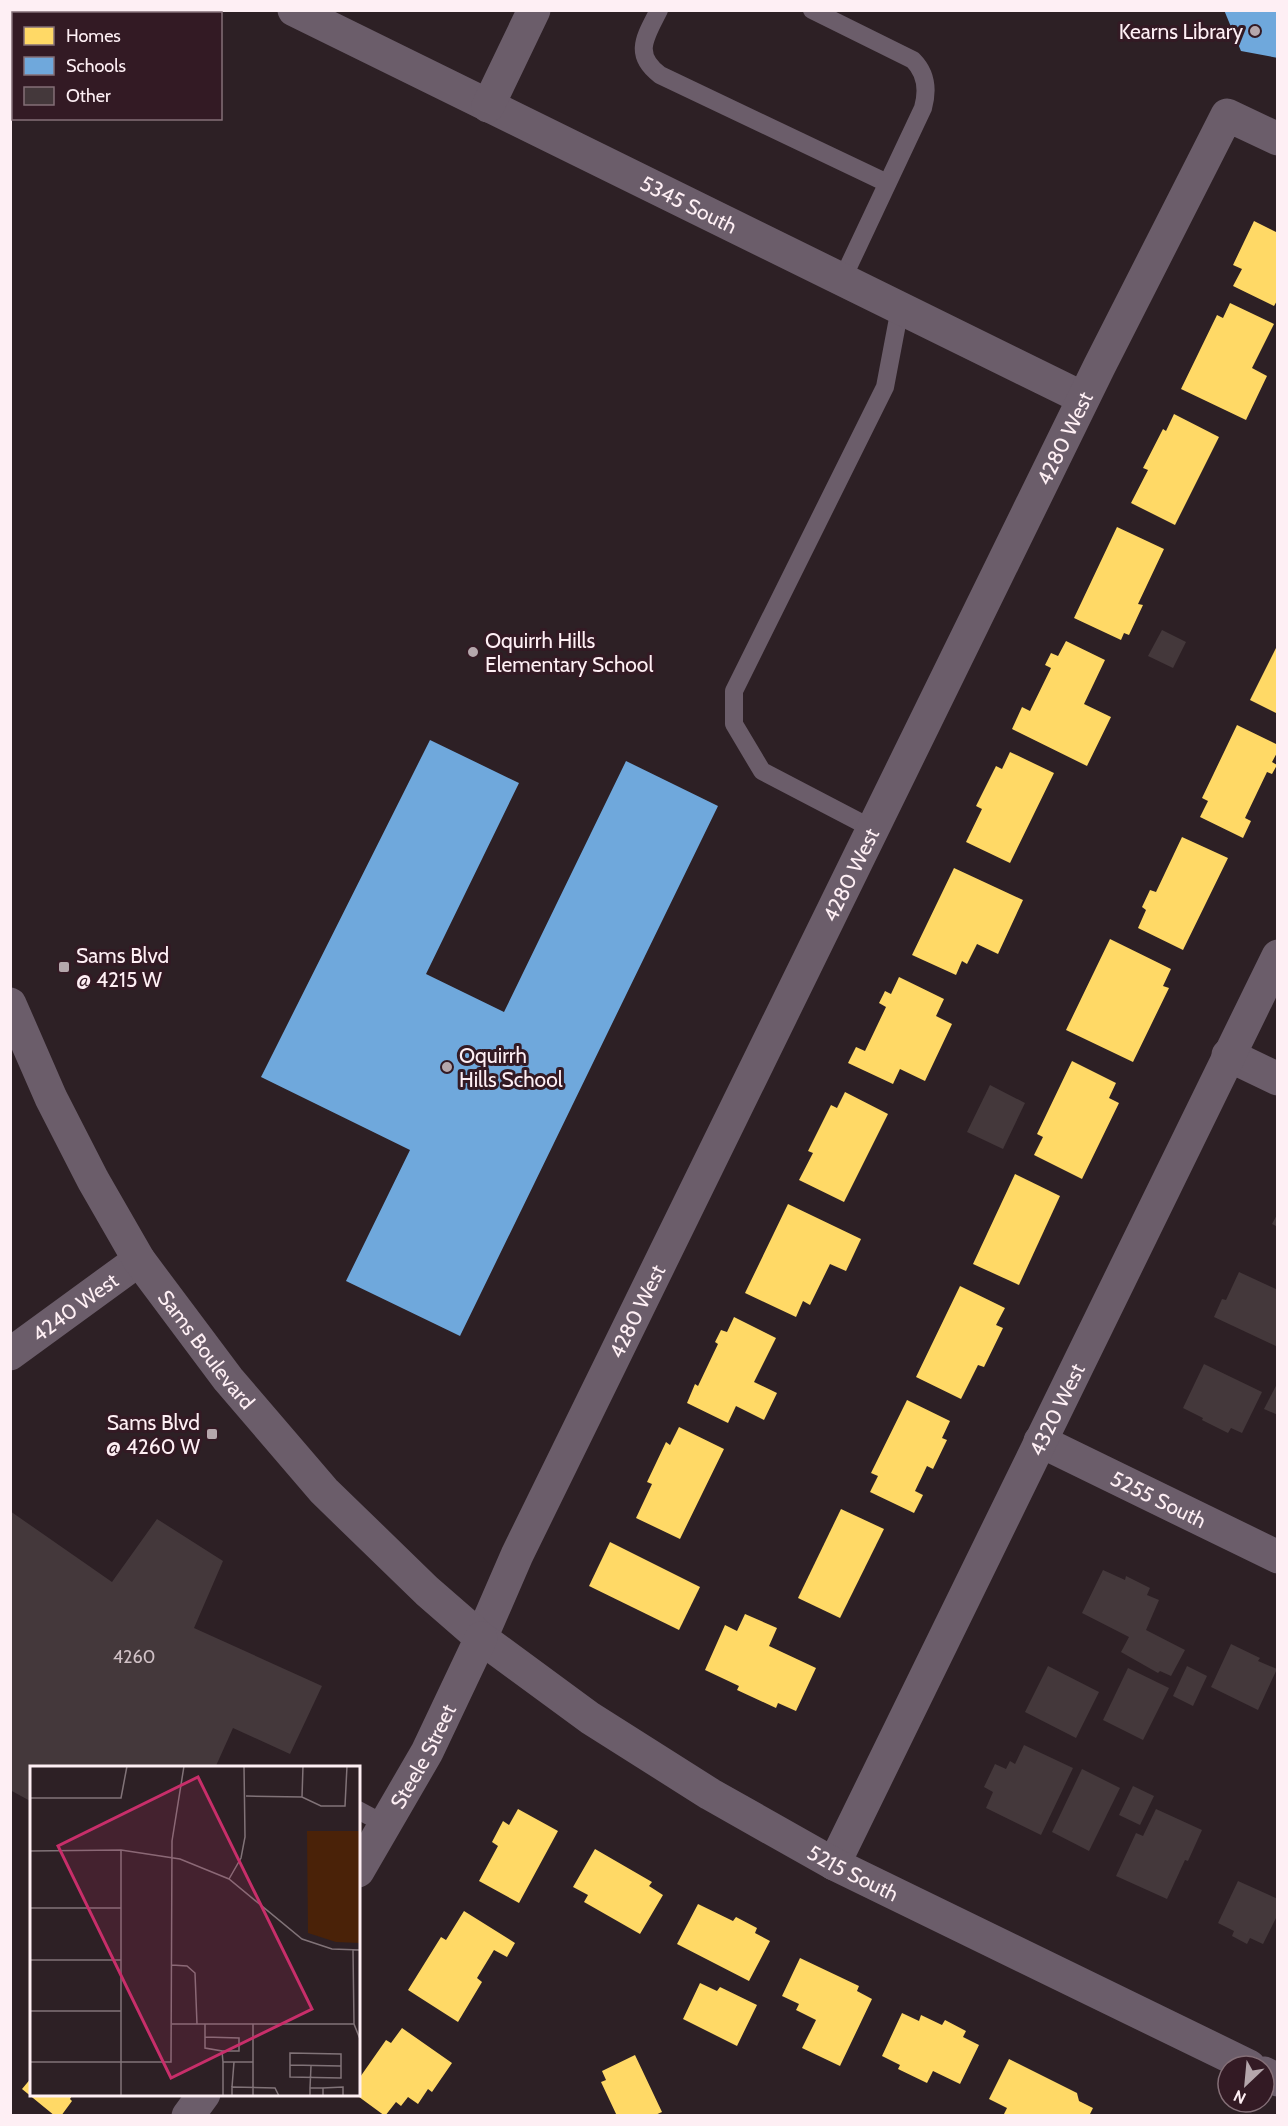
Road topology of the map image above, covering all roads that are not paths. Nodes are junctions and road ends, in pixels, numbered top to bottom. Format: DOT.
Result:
graph roads {
  1 [pos="294,10"];
  2 [pos="534,10"];
  3 [pos="658,10"];
  4 [pos="811,11"];
  5 [pos="488,105"];
  6 [pos="1278,140"];
  7 [pos="887,183"];
  8 [pos="842,280"];
  9 [pos="900,308"];
  10 [pos="1083,398"];
  11 [pos="873,829"];
  12 [pos="1278,956"];
  13 [pos="10,1004"];
  14 [pos="1228,1054"];
  15 [pos="1278,1078"];
  16 [pos="139,1260"];
  17 [pos="10,1354"];
  18 [pos="1040,1441"];
  19 [pos="1278,1557"];
  20 [pos="481,1638"];
  21 [pos="372,1817"];
  22 [pos="360,1863"];
  23 [pos="834,1864"];
  24 [pos="1225,2054"];
  25 [pos="202,2096"];
  26 [pos="188,2115"];
  1 -- 5 [label="street, 5345 South"];
  2 -- 5 [label="street"];
  3 -- 7 [label="lane"];
  4 -- 7 [label="lane"];
  5 -- 8 [label="street, 5345 South"];
  6 -- 10 [label="street, 4280 West"];
  7 -- 8 [label="lane"];
  8 -- 9 [label="street, 5345 South"];
  9 -- 10 [label="street, 5345 South"];
  9 -- 11 [label="lane"];
  10 -- 11 [label="street, 4280 West"];
  11 -- 20 [label="street, 4280 West"];
  12 -- 14 [label="street, 4320 West"];
  13 -- 16 [label="street, Sams Boulevard"];
  14 -- 15 [label="street"];
  14 -- 18 [label="street, 4320 West"];
  16 -- 17 [label="street, 4240 West"];
  16 -- 20 [label="street, Sams Boulevard"];
  18 -- 19 [label="street, 5255 South"];
  18 -- 23 [label="street, 4320 West"];
  20 -- 21 [label="street, Steele Street"];
  20 -- 23 [label="street, 5215 South"];
  21 -- 22 [label="street, Steele Street"];
  23 -- 24 [label="street, 5215 South"];
  25 -- 26 [label="street"];
}
